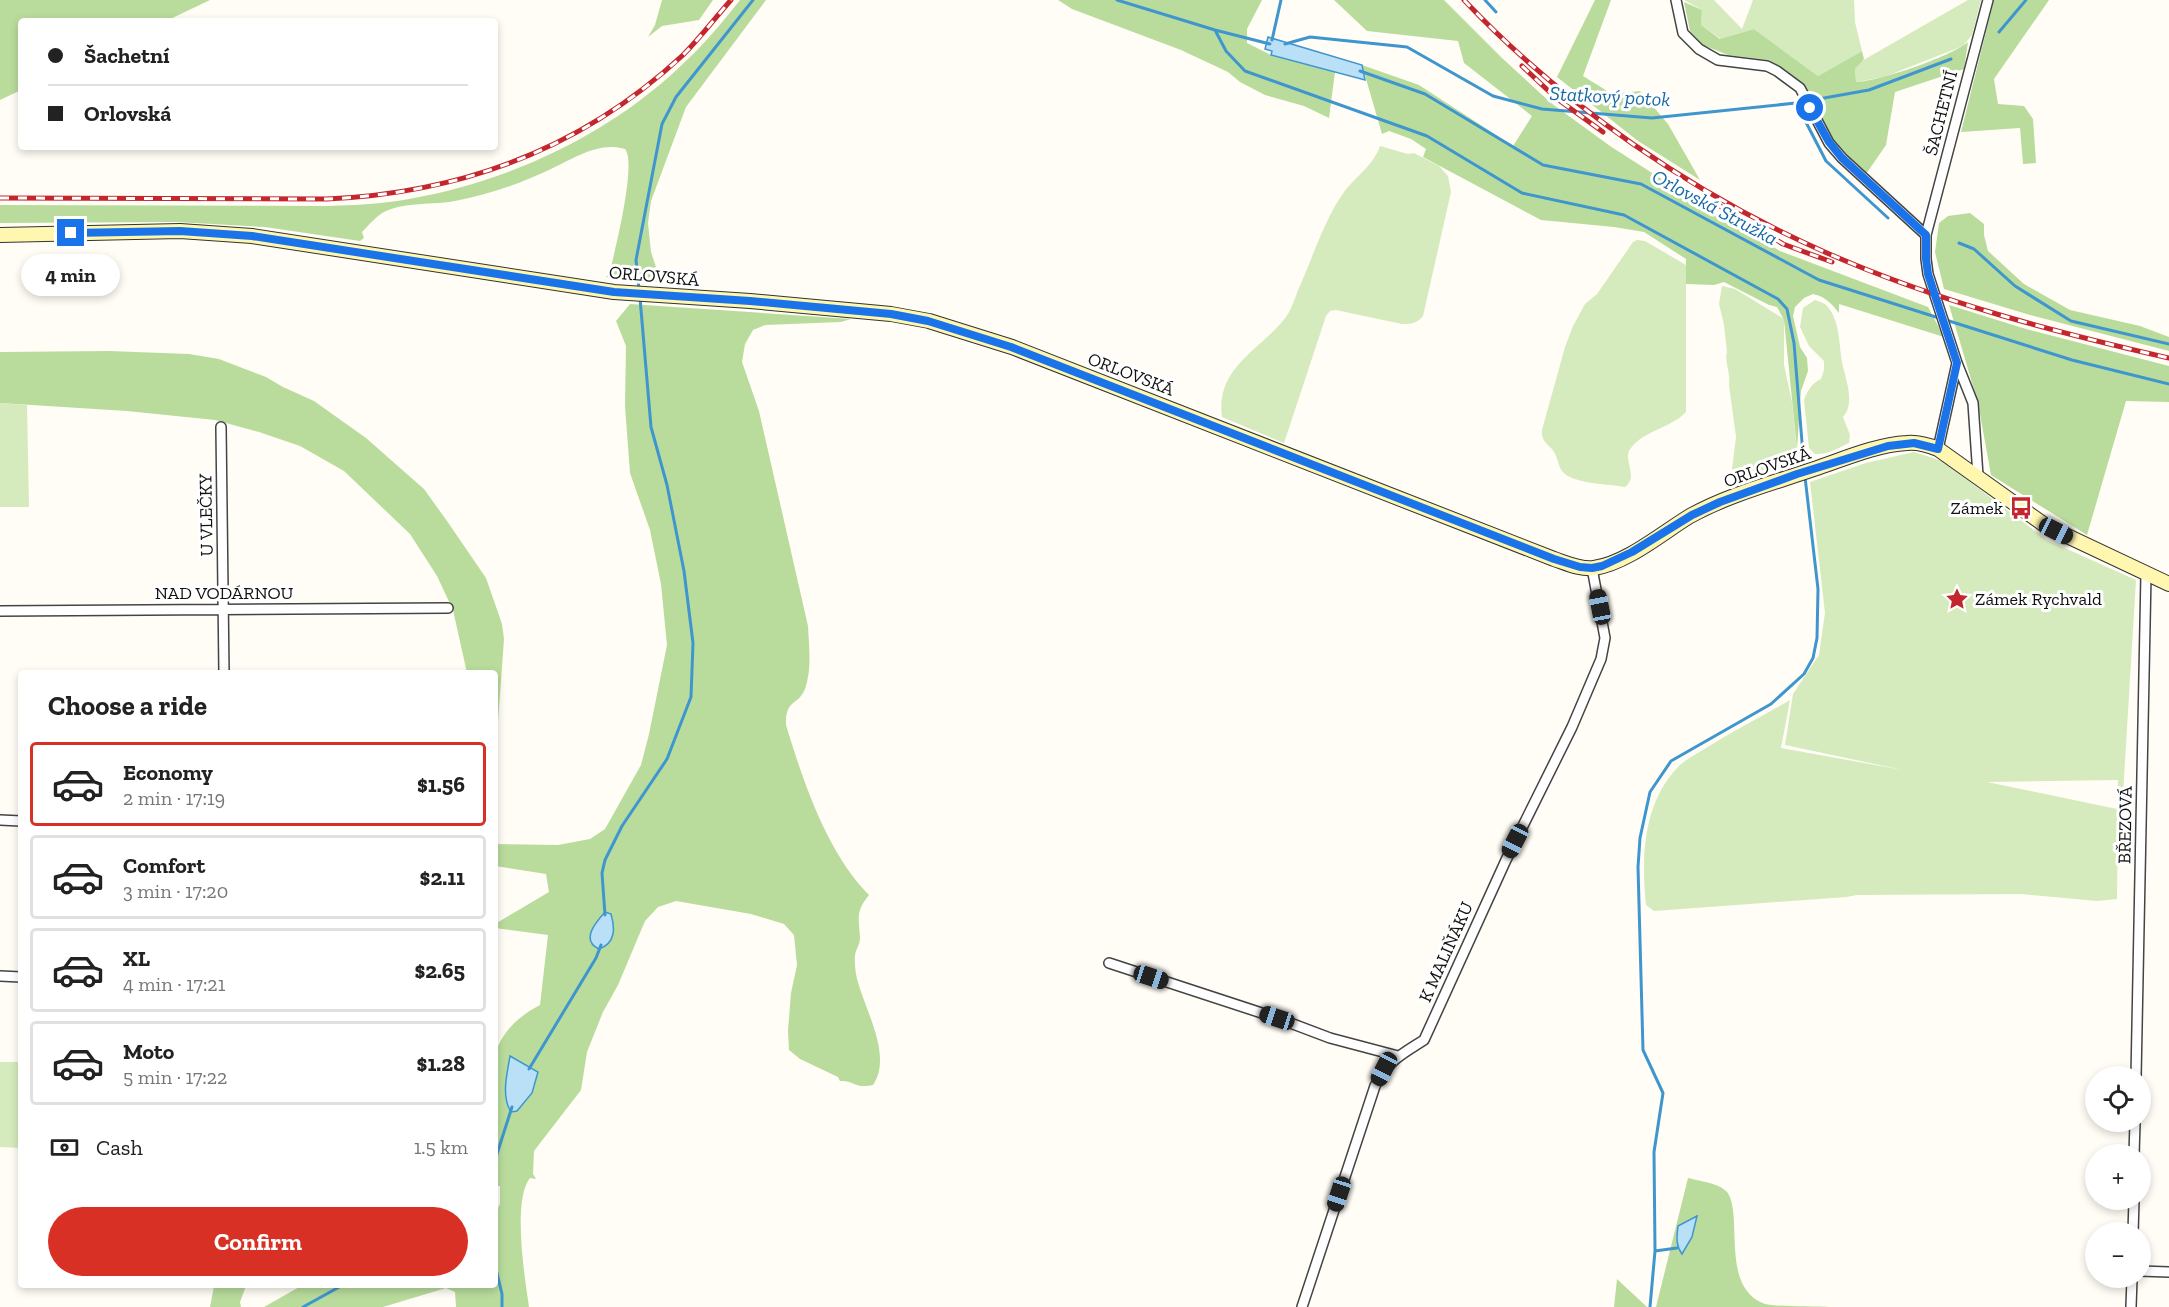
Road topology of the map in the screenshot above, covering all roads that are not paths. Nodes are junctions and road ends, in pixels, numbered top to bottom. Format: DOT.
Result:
graph roads {
  1 [pos="1676,0"];
  2 [pos="1988,0"];
  3 [pos="0,235"];
  4 [pos="1926,235"];
  5 [pos="1957,363"];
  6 [pos="221,427"];
  7 [pos="1938,449"];
  8 [pos="1978,476"];
  9 [pos="1592,568"];
  10 [pos="2146,574"];
  11 [pos="2169,584"];
  12 [pos="448,608"];
  13 [pos="224,609"];
  14 [pos="0,611"];
  15 [pos="224,670"];
  16 [pos="0,819"];
  17 [pos="18,821"];
  18 [pos="1109,963"];
  19 [pos="0,976"];
  20 [pos="18,977"];
  21 [pos="1398,1056"];
  22 [pos="2136,1066"];
  23 [pos="2151,1271"];
  24 [pos="2169,1272"];
  25 [pos="2132,1288"];
  26 [pos="1302,1307"];
  27 [pos="2131,1307"];
  1 -- 4 [label="street"];
  2 -- 4 [label="street, ŠACHETNÍ"];
  3 -- 9 [label="main road, ORLOVSKÁ"];
  4 -- 5 [label="street, ŠACHETNÍ"];
  5 -- 7 [label="street"];
  5 -- 8 [label="street, ŠACHETNÍ"];
  6 -- 13 [label="street, U VLEČKY"];
  7 -- 8 [label="main road, ORLOVSKÁ"];
  7 -- 9 [label="main road, ORLOVSKÁ"];
  8 -- 10 [label="main road, ORLOVSKÁ"];
  9 -- 21 [label="street, K MALIŇÁKU"];
  10 -- 11 [label="main road, ORLOVSKÁ"];
  10 -- 22 [label="street, BŘEZOVÁ"];
  12 -- 13 [label="street, NAD VODÁRNOU"];
  13 -- 14 [label="street, NAD VODÁRNOU"];
  13 -- 15 [label="street, U VLEČKY"];
  16 -- 17 [label="street"];
  18 -- 21 [label="street"];
  19 -- 20 [label="street"];
  21 -- 26 [label="street, K MALIŇÁKU"];
  23 -- 24 [label="street"];
  25 -- 27 [label="street"];
}
